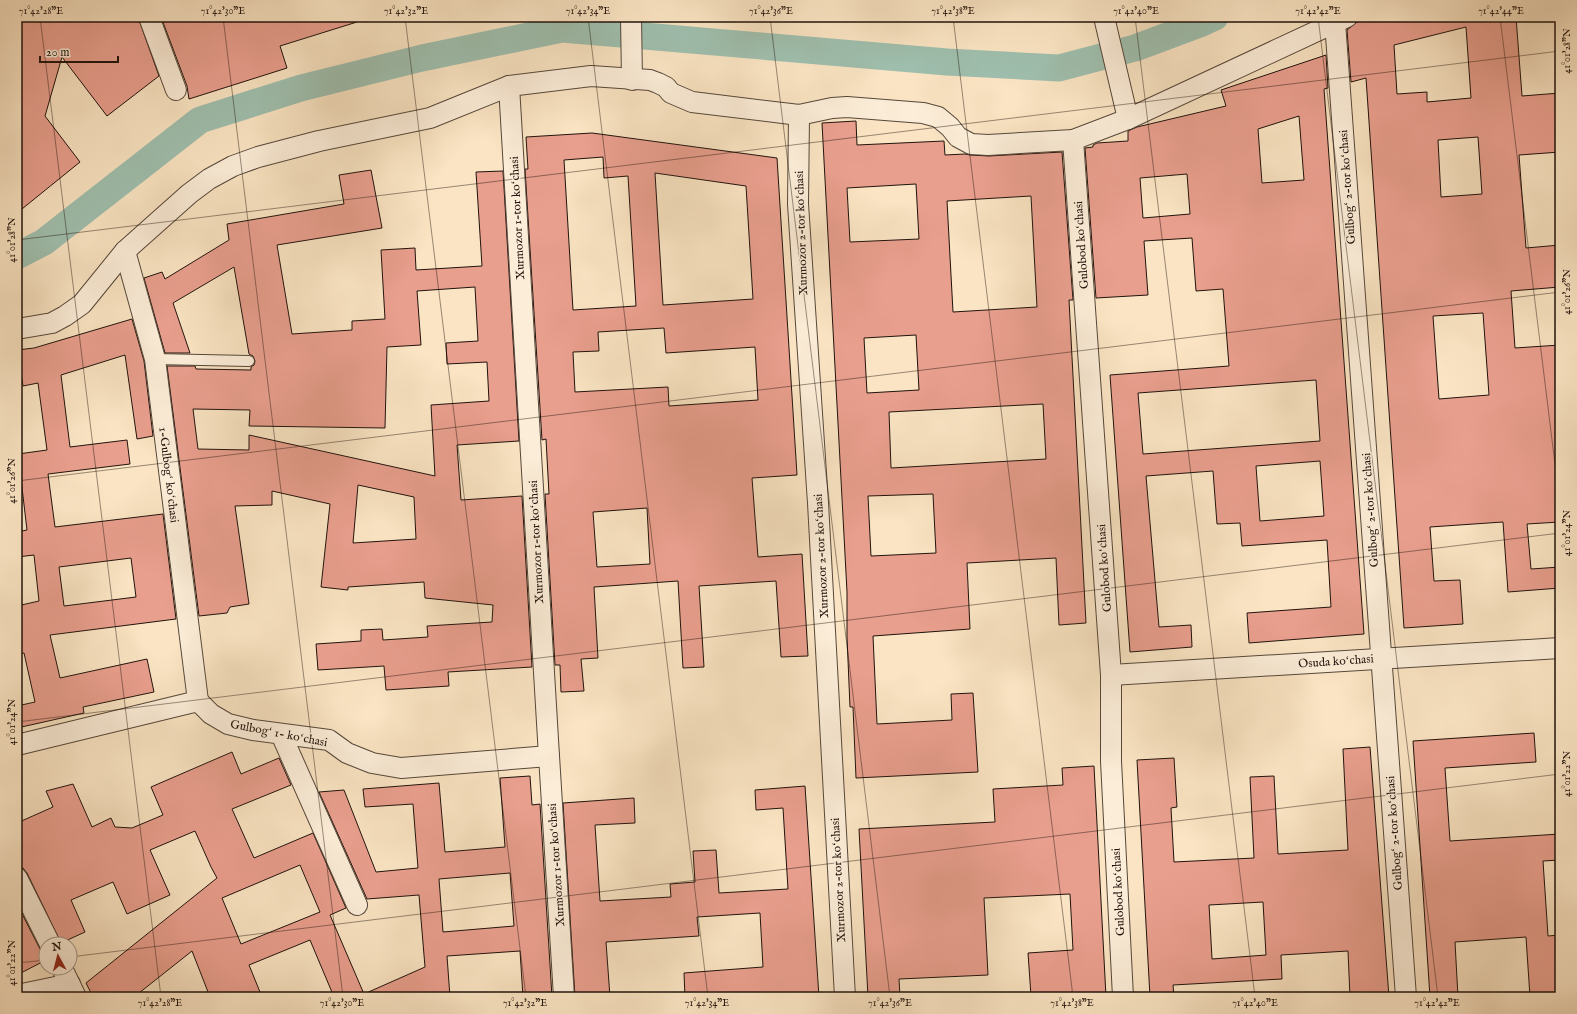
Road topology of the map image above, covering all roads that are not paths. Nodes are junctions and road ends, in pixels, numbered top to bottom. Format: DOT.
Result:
graph roads {
  1 [pos="149,17"];
  2 [pos="1341,20"];
  3 [pos="631,22"];
  4 [pos="1106,25"];
  5 [pos="632,74"];
  6 [pos="509,86"];
  7 [pos="176,90"];
  8 [pos="1126,110"];
  9 [pos="799,115"];
  10 [pos="1073,140"];
  11 [pos="125,252"];
  12 [pos="17,330"];
  13 [pos="154,359"];
  14 [pos="249,361"];
  15 [pos="1560,648"];
  16 [pos="1381,658"];
  17 [pos="1112,675"];
  18 [pos="198,701"];
  19 [pos="281,734"];
  20 [pos="17,745"];
  21 [pos="549,756"];
  22 [pos="17,878"];
  23 [pos="357,905"];
  24 [pos="46,936"];
  25 [pos="69,983"];
  26 [pos="17,995"];
  27 [pos="564,997"];
  28 [pos="844,997"];
  29 [pos="1123,997"];
  30 [pos="1406,997"];
  1 -- 7 [label="street"];
  2 -- 8 [label="street"];
  2 -- 16 [label="street, Gulbogʻ 2-tor koʻchasi"];
  3 -- 5 [label="street"];
  4 -- 8 [label="street"];
  5 -- 6 [label="street"];
  5 -- 9 [label="street"];
  6 -- 11 [label="street"];
  6 -- 21 [label="street, Xurmozor 1-tor koʻchasi"];
  8 -- 10 [label="street"];
  9 -- 10 [label="street"];
  9 -- 28 [label="street, Xurmozor 2-tor koʻchasi"];
  10 -- 17 [label="street, Gulobod koʻchasi"];
  11 -- 12 [label="street"];
  11 -- 13 [label="street, 1-Gulbogʻ koʻchasi"];
  13 -- 14 [label="lane"];
  13 -- 18 [label="street, 1-Gulbogʻ koʻchasi"];
  15 -- 16 [label="street, Osuda koʻchasi"];
  16 -- 17 [label="street, Osuda koʻchasi"];
  16 -- 30 [label="street, Gulbogʻ 2-tor koʻchasi"];
  17 -- 29 [label="street, Gulobod koʻchasi"];
  18 -- 19 [label="street, Gulbogʻ 1- koʻchasi"];
  18 -- 20 [label="street"];
  19 -- 21 [label="street, Gulbogʻ 1- koʻchasi"];
  19 -- 23 [label="street"];
  21 -- 27 [label="street, Xurmozor 1-tor koʻchasi"];
  22 -- 24 [label="street"];
  25 -- 26 [label="street"];
}
